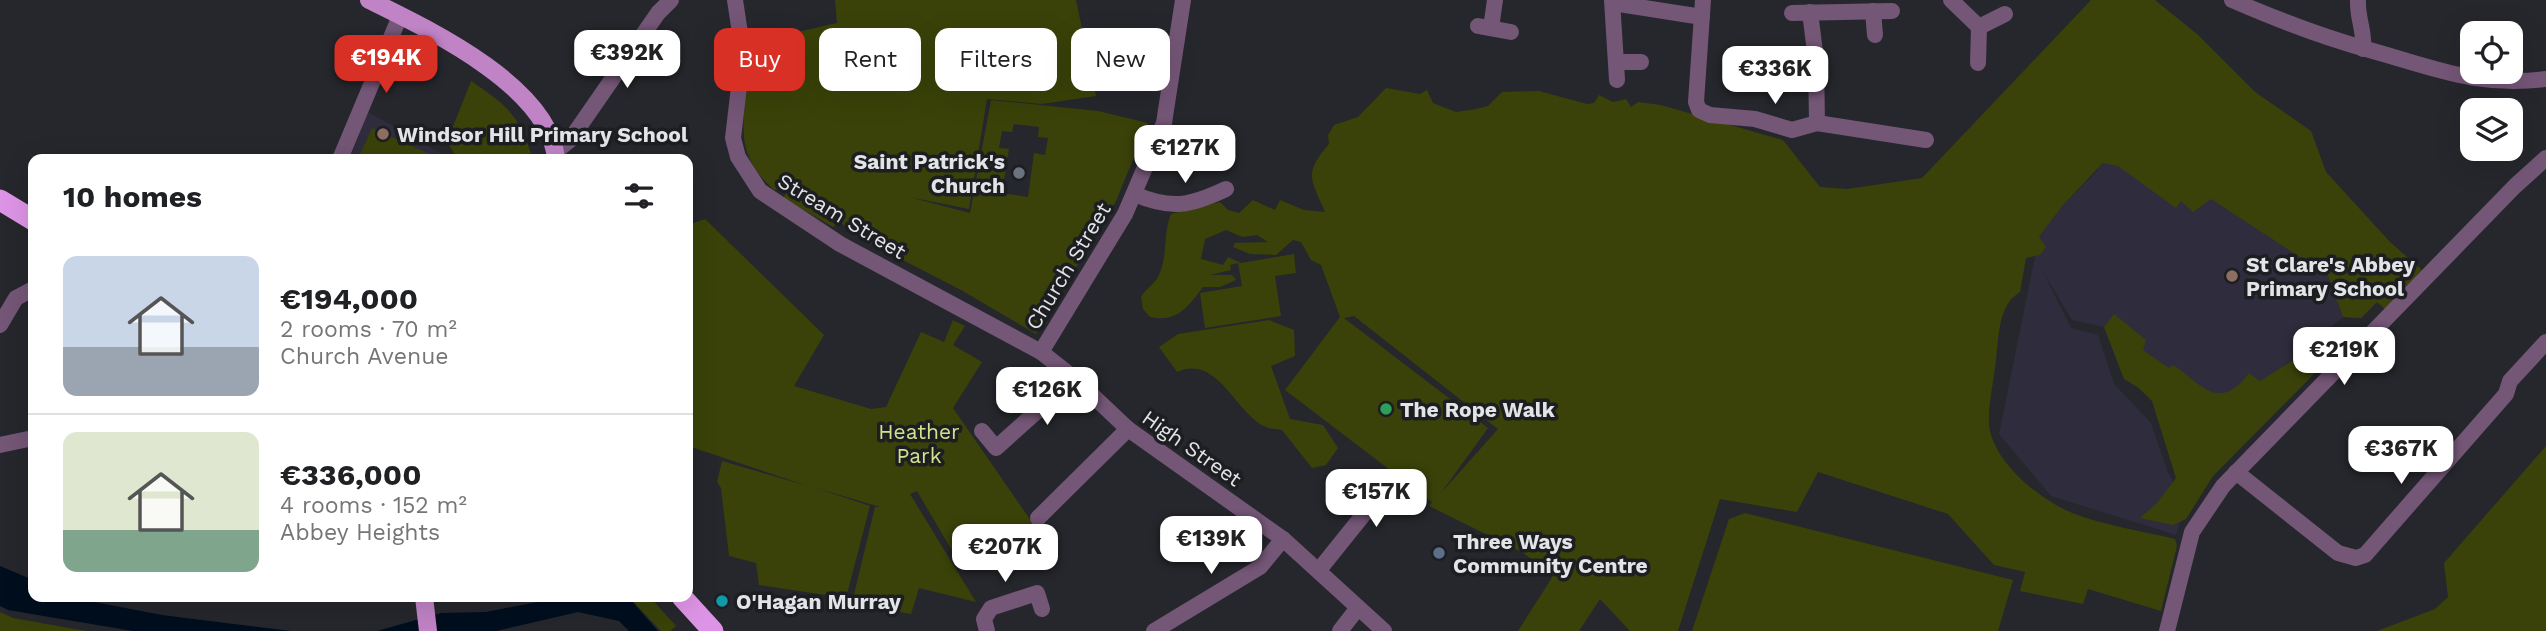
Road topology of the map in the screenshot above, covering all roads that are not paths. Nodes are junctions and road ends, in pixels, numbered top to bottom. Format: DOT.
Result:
graph roads {
  1 [pos="369,0"];
  2 [pos="671,0"];
  3 [pos="735,0"];
  4 [pos="1183,0"];
  5 [pos="1495,0"];
  6 [pos="1703,0"];
  7 [pos="1951,0"];
  8 [pos="2232,0"];
  9 [pos="2358,0"];
  10 [pos="1612,2"];
  11 [pos="1873,11"];
  12 [pos="1892,11"];
  13 [pos="1810,12"];
  14 [pos="1792,13"];
  15 [pos="2005,14"];
  16 [pos="400,16"];
  17 [pos="1702,18"];
  18 [pos="1979,27"];
  19 [pos="1511,32"];
  20 [pos="1875,35"];
  21 [pos="2362,49"];
  22 [pos="1616,62"];
  23 [pos="1641,62"];
  24 [pos="1978,63"];
  25 [pos="2546,79"];
  26 [pos="1617,80"];
  27 [pos="1816,124"];
  28 [pos="1926,140"];
  29 [pos="342,154"];
  30 [pos="555,154"];
  31 [pos="558,154"];
  32 [pos="2546,158"];
  33 [pos="1226,189"];
  34 [pos="1134,194"];
  35 [pos="0,200"];
  36 [pos="28,217"];
  37 [pos="28,292"];
  38 [pos="0,325"];
  39 [pos="2546,342"];
  40 [pos="1041,352"];
  41 [pos="1074,378"];
  42 [pos="1128,429"];
  43 [pos="982,431"];
  44 [pos="28,439"];
  45 [pos="0,445"];
  46 [pos="2236,472"];
  47 [pos="1346,487"];
  48 [pos="1038,518"];
  49 [pos="1283,539"];
  50 [pos="1319,570"];
  51 [pos="687,602"];
  52 [pos="1042,609"];
  53 [pos="1357,609"];
  54 [pos="713,631"];
  55 [pos="987,631"];
  56 [pos="1154,631"];
  57 [pos="1340,631"];
  58 [pos="1384,631"];
  59 [pos="2167,631"];
  1 -- 16 [label="main road"];
  2 -- 31 [label="street"];
  3 -- 40 [label="street, Stream Street"];
  4 -- 34 [label="street, Church Street"];
  5 -- 19 [label="street"];
  6 -- 17 [label="street"];
  7 -- 18 [label="street"];
  8 -- 21 [label="street"];
  9 -- 21 [label="street"];
  10 -- 17 [label="street"];
  10 -- 22 [label="street"];
  11 -- 12 [label="street"];
  11 -- 13 [label="street"];
  11 -- 20 [label="street"];
  13 -- 14 [label="street"];
  13 -- 27 [label="street"];
  15 -- 18 [label="street"];
  16 -- 29 [label="street"];
  16 -- 30 [label="main road"];
  17 -- 27 [label="street"];
  18 -- 24 [label="street"];
  21 -- 25 [label="street"];
  22 -- 23 [label="street"];
  22 -- 26 [label="street"];
  27 -- 28 [label="street"];
  32 -- 46 [label="street"];
  33 -- 34 [label="street"];
  34 -- 40 [label="street, Church Street"];
  35 -- 36 [label="highway"];
  37 -- 38 [label="street"];
  39 -- 46 [label="street"];
  40 -- 41 [label="street, High Street"];
  41 -- 42 [label="street, High Street"];
  41 -- 43 [label="street"];
  42 -- 48 [label="street"];
  42 -- 49 [label="street, High Street"];
  44 -- 45 [label="street"];
  46 -- 59 [label="street"];
  47 -- 50 [label="street"];
  49 -- 50 [label="street, High Street"];
  49 -- 56 [label="street"];
  50 -- 53 [label="street, High Street"];
  51 -- 54 [label="highway"];
  52 -- 55 [label="street"];
  53 -- 57 [label="street"];
  53 -- 58 [label="street, High Street"];
}
